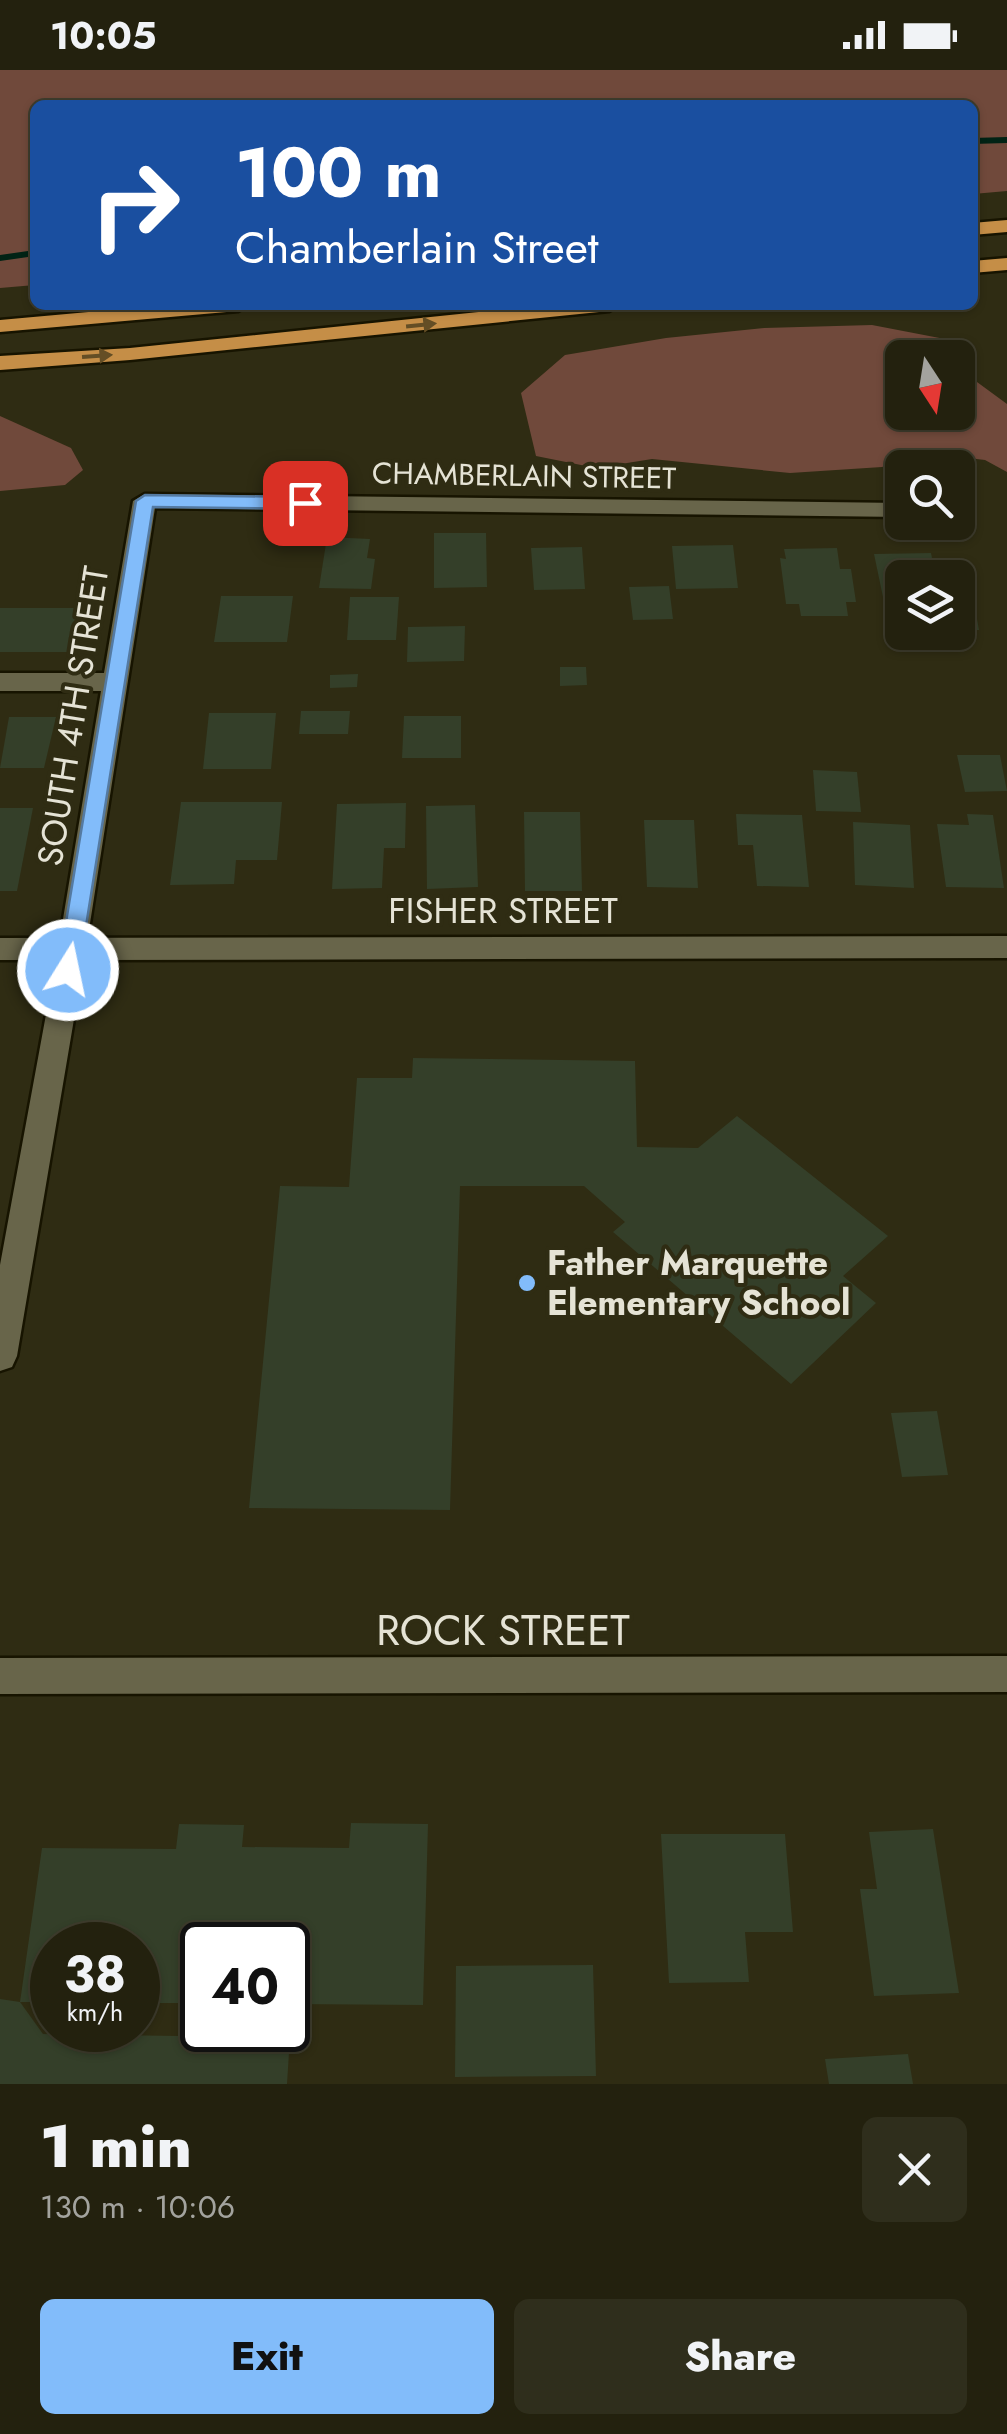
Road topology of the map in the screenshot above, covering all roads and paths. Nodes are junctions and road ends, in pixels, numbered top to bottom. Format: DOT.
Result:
graph roads {
  1 [pos="1007,226"];
  2 [pos="978,229"];
  3 [pos="1007,264"];
  4 [pos="978,266"];
  5 [pos="181,310"];
  6 [pos="560,310"];
  7 [pos="0,326"];
  8 [pos="0,364"];
  9 [pos="145,501"];
  10 [pos="885,510"];
  11 [pos="0,682"];
  12 [pos="118,682"];
  13 [pos="1007,947"];
  14 [pos="0,949"];
  15 [pos="72,949"];
  16 [pos="0,1356"];
  17 [pos="1007,1674"];
  18 [pos="0,1676"];
  1 -- 2 [label="highway"];
  3 -- 4 [label="highway"];
  5 -- 7 [label="highway"];
  8 -- 6 [label="highway, one-way"];
  9 -- 10 [label="street, CHAMBERLAIN STREET"];
  9 -- 12 [label="street, SOUTH 4TH STREET"];
  11 -- 12 [label="street"];
  12 -- 15 [label="street, SOUTH 4TH STREET"];
  13 -- 15 [label="street, FISHER STREET"];
  14 -- 15 [label="street, FISHER STREET"];
  15 -- 16 [label="street, SOUTH 4TH STREET"];
  17 -- 18 [label="street, ROCK STREET"];
}
